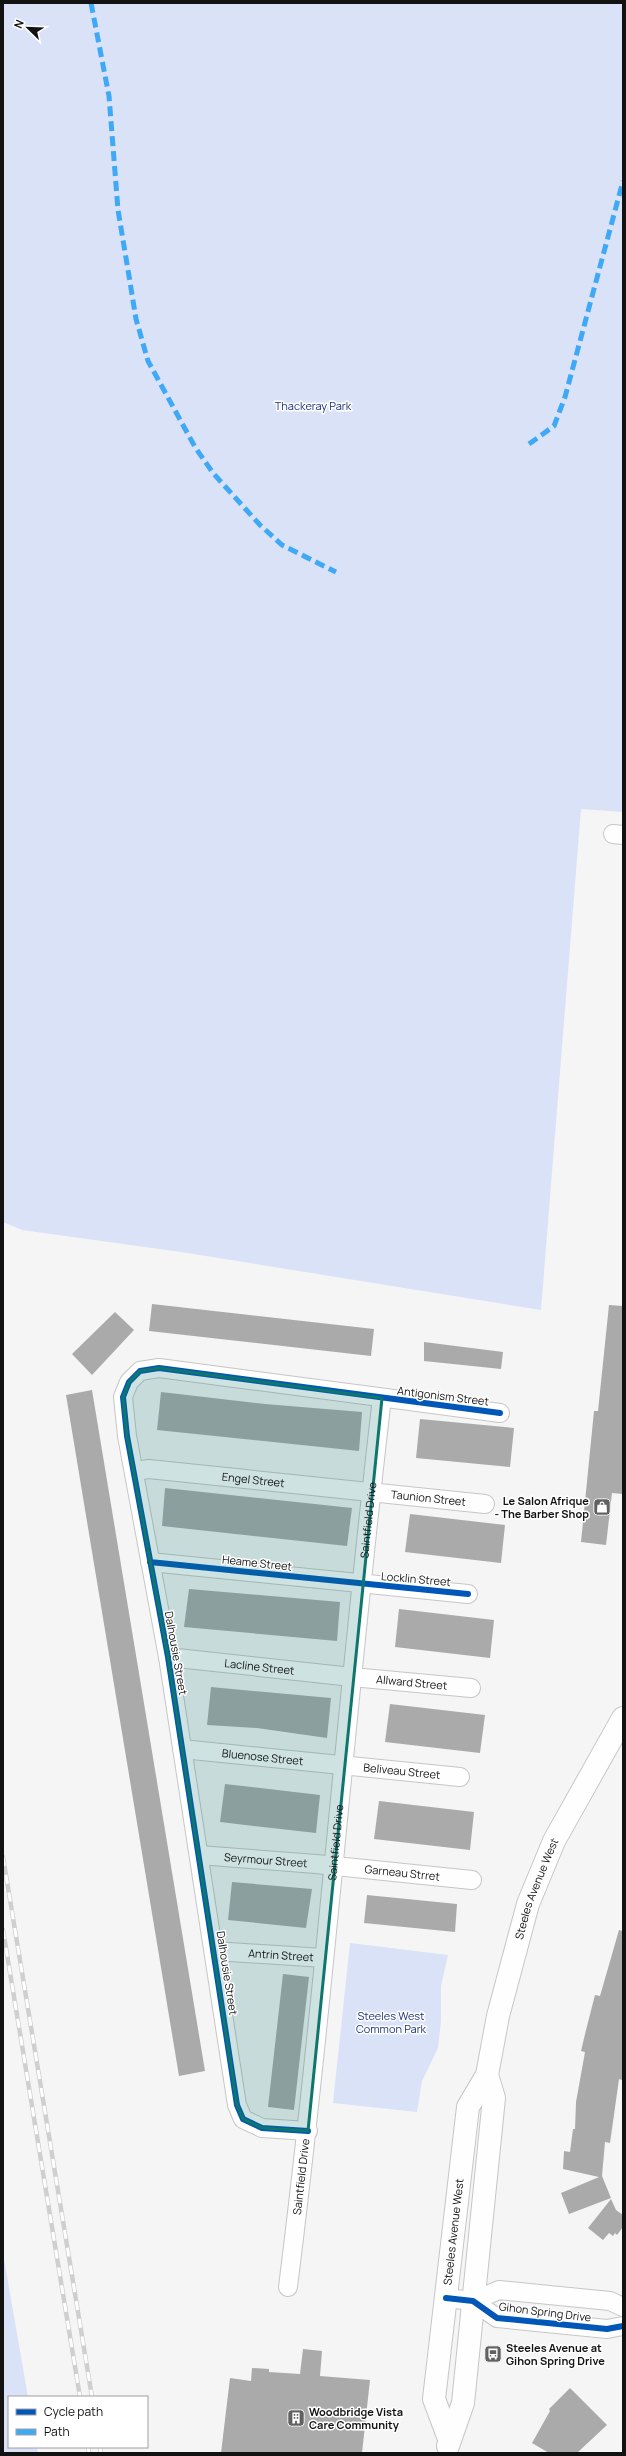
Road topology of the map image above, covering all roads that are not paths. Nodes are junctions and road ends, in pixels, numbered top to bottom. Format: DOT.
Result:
graph roads {
  1 [pos="382,1398"];
  2 [pos="500,1413"];
  3 [pos="135,1471"];
  4 [pos="371,1492"];
  5 [pos="485,1504"];
  6 [pos="150,1562"];
  7 [pos="362,1584"];
  8 [pos="468,1594"];
  9 [pos="168,1657"];
  10 [pos="352,1677"];
  11 [pos="471,1688"];
  12 [pos="623,1718"];
  13 [pos="182,1749"];
  14 [pos="343,1766"];
  15 [pos="460,1777"];
  16 [pos="198,1855"];
  17 [pos="333,1867"];
  18 [pos="472,1880"];
  19 [pos="214,1951"];
  20 [pos="324,1958"];
  21 [pos="487,2075"];
  22 [pos="308,2131"];
  23 [pos="288,2288"];
  24 [pos="446,2298"];
  25 [pos="473,2301"];
  26 [pos="623,2308"];
  27 [pos="623,2326"];
  28 [pos="448,2446"];
  1 -- 2 [label="street, Antigonism Street"];
  1 -- 3 [label="street, Dalhousie Street"];
  1 -- 4 [label="street, Saintfield Drive"];
  3 -- 4 [label="street, Engel Street"];
  3 -- 6 [label="street, Dalhousie Street"];
  4 -- 5 [label="street, Taunion Street"];
  4 -- 7 [label="street, Saintfield Drive"];
  6 -- 7 [label="street, Heame Street"];
  6 -- 9 [label="street, Dalhousie Street"];
  7 -- 8 [label="street, Locklin Street"];
  7 -- 10 [label="street, Saintfield Drive"];
  9 -- 10 [label="street, Lacline Street"];
  9 -- 13 [label="street, Dalhousie Street"];
  10 -- 11 [label="street, Allward Street"];
  10 -- 14 [label="street, Saintfield Drive"];
  12 -- 21 [label="main road, Steeles Avenue West"];
  13 -- 14 [label="street, Bluenose Street"];
  13 -- 16 [label="street, Dalhousie Street"];
  14 -- 15 [label="street, Beliveau Street"];
  14 -- 17 [label="street, Saintfield Drive"];
  16 -- 17 [label="street, Seyrmour Street"];
  16 -- 19 [label="street, Dalhousie Street"];
  17 -- 18 [label="street, Garneau Strret"];
  17 -- 20 [label="street, Saintfield Drive"];
  19 -- 20 [label="street, Antrin Street"];
  19 -- 22 [label="street, Dalhousie Street"];
  20 -- 22 [label="street, Saintfield Drive"];
  21 -- 24 [label="main road, Steeles Avenue West"];
  21 -- 25 [label="main road, Steeles Avenue West"];
  22 -- 23 [label="street, Saintfield Drive"];
  24 -- 25 [label="street, Gihon Spring Drive"];
  24 -- 28 [label="main road, Steeles Avenue West"];
  25 -- 26 [label="street, Gihon Spring Drive"];
  25 -- 27 [label="street, Gihon Spring Drive"];
  25 -- 28 [label="main road, Steeles Avenue West"];
}
